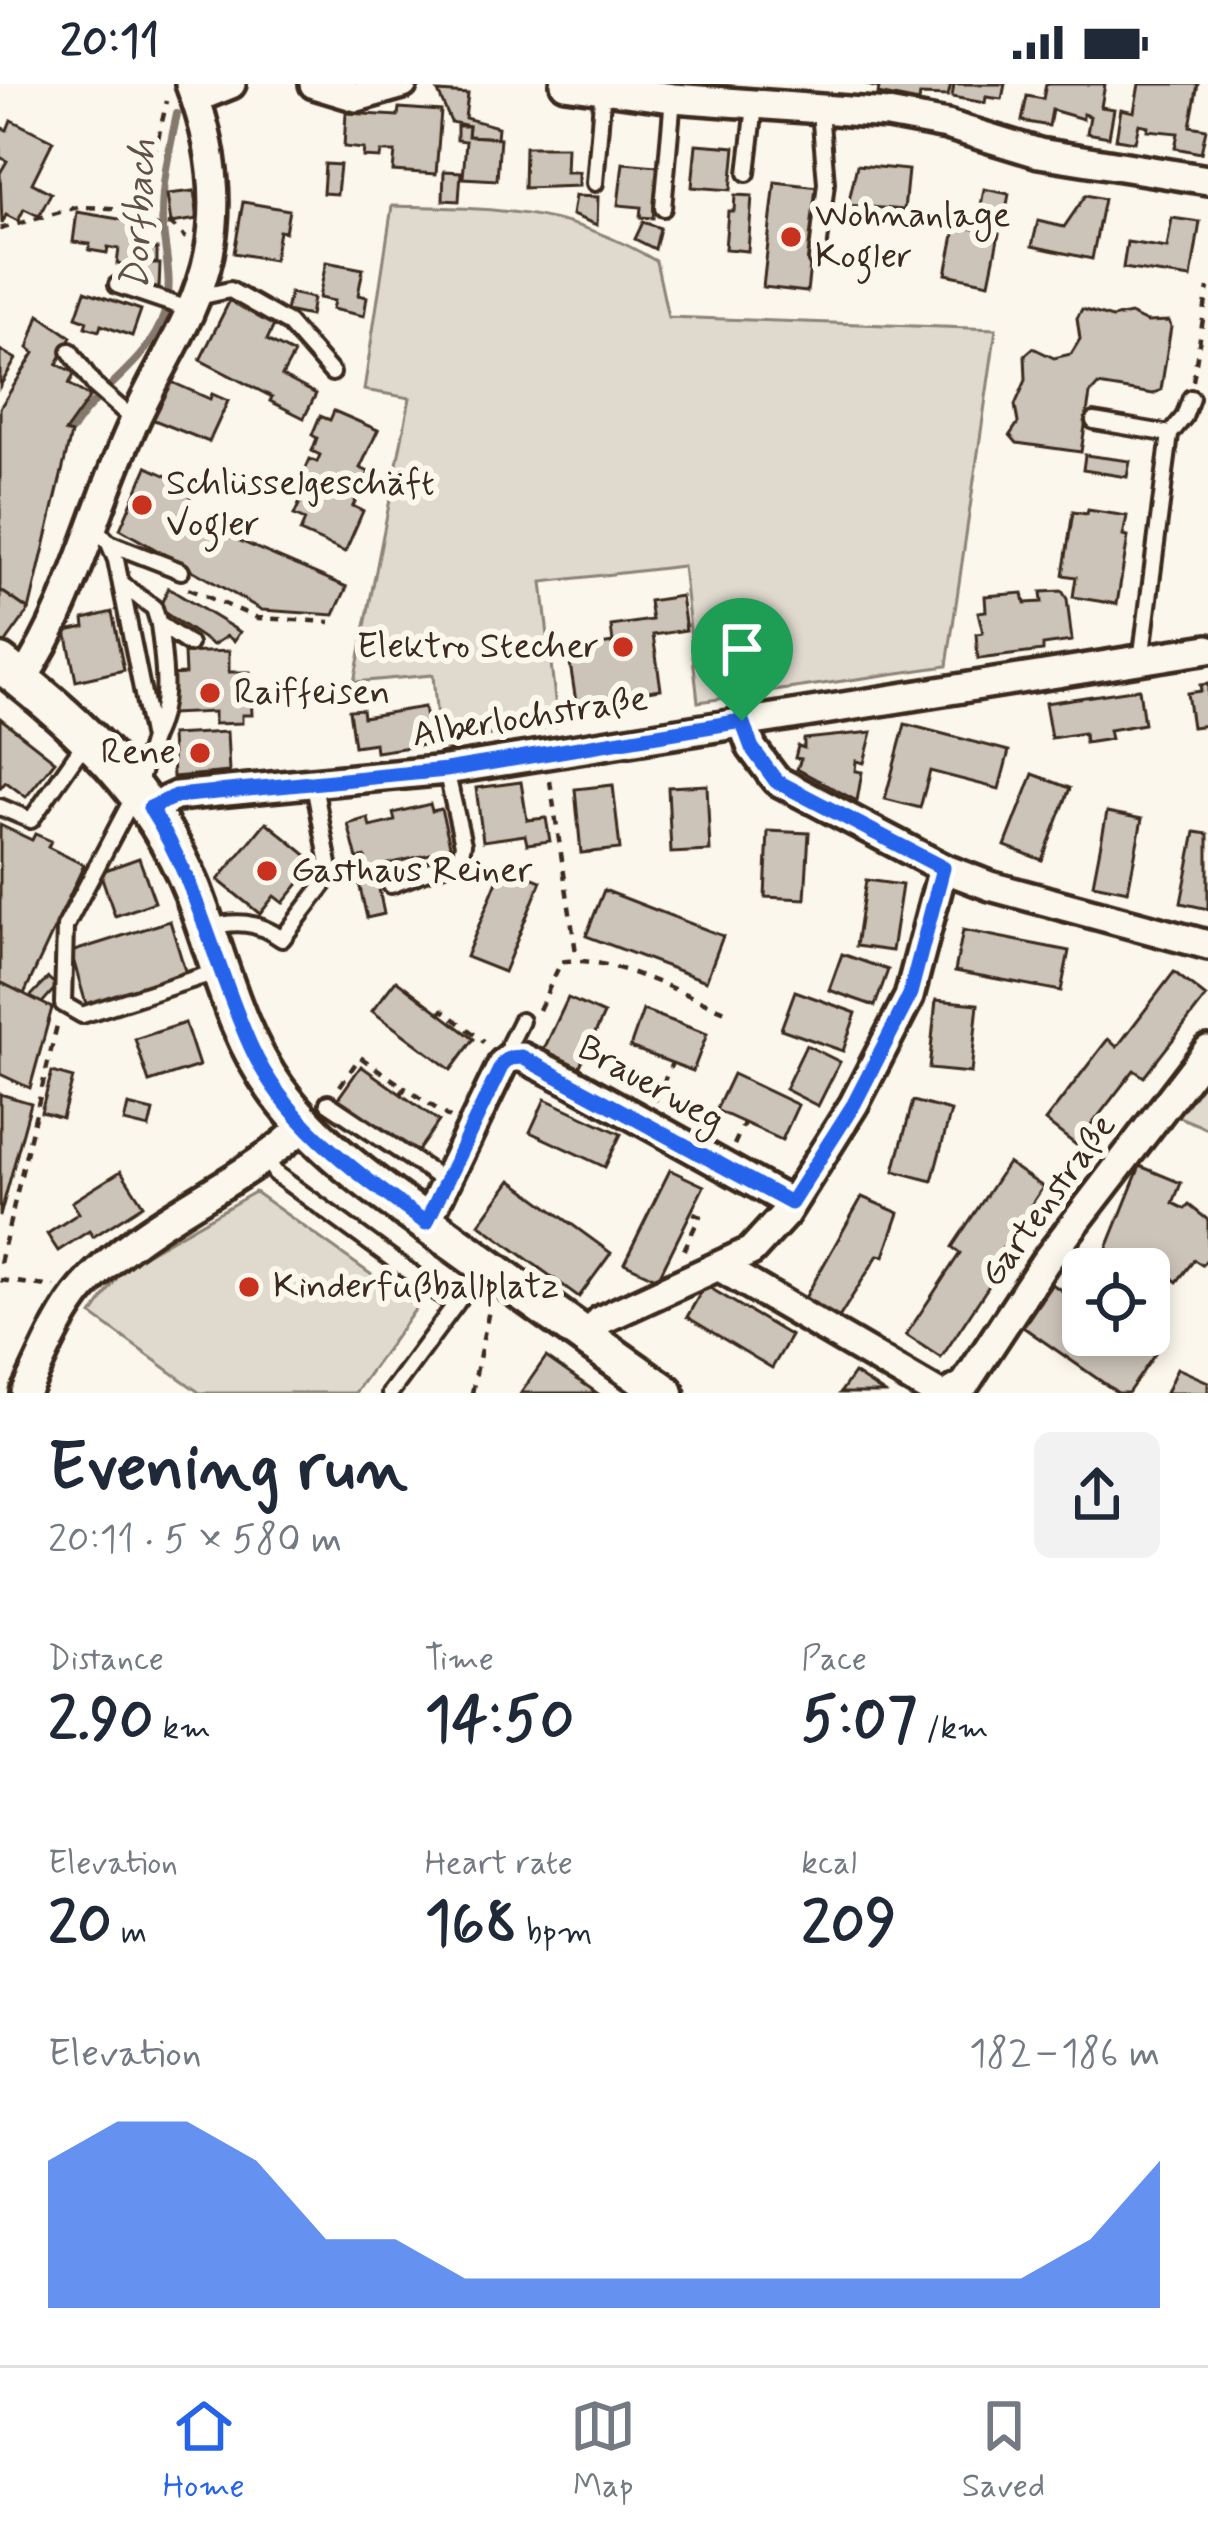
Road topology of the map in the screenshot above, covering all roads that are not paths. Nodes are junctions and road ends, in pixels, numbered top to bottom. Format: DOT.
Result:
graph roads {
  1 [pos="231,84"];
  2 [pos="314,84"];
  3 [pos="403,84"];
  4 [pos="565,84"];
  5 [pos="603,88"];
  6 [pos="185,91"];
  7 [pos="674,98"];
  8 [pos="755,106"];
  9 [pos="820,111"];
  10 [pos="747,173"];
  11 [pos="1208,181"];
  12 [pos="595,183"];
  13 [pos="663,208"];
  14 [pos="817,260"];
  15 [pos="117,285"];
  16 [pos="188,304"];
  17 [pos="70,352"];
  18 [pos="332,374"];
  19 [pos="1191,398"];
  20 [pos="134,421"];
  21 [pos="1094,422"];
  22 [pos="1171,434"];
  23 [pos="100,534"];
  24 [pos="179,578"];
  25 [pos="121,584"];
  26 [pos="159,624"];
  27 [pos="189,644"];
  28 [pos="1208,649"];
  29 [pos="1141,661"];
  30 [pos="11,671"];
  31 [pos="742,721"];
  32 [pos="89,736"];
  33 [pos="152,739"];
  34 [pos="446,770"];
  35 [pos="314,785"];
  36 [pos="143,799"];
  37 [pos="0,807"];
  38 [pos="943,868"];
  39 [pos="391,884"];
  40 [pos="207,928"];
  41 [pos="1208,944"];
  42 [pos="221,970"];
  43 [pos="521,1021"];
  44 [pos="1208,1050"];
  45 [pos="501,1054"];
  46 [pos="316,1114"];
  47 [pos="266,1157"];
  48 [pos="446,1182"];
  49 [pos="791,1203"];
  50 [pos="426,1223"];
  51 [pos="720,1268"];
  52 [pos="490,1280"];
  53 [pos="455,1304"];
  54 [pos="587,1339"];
  55 [pos="964,1390"];
  56 [pos="25,1393"];
  57 [pos="390,1393"];
  58 [pos="664,1393"];
  59 [pos="936,1393"];
  1 -- 6 [label="street"];
  2 -- 3 [label="street"];
  4 -- 5 [label="street"];
  5 -- 7 [label="street"];
  5 -- 12 [label="lane"];
  6 -- 16 [label="street"];
  7 -- 8 [label="street"];
  7 -- 13 [label="lane"];
  8 -- 9 [label="street"];
  8 -- 10 [label="lane"];
  9 -- 11 [label="street"];
  9 -- 14 [label="lane"];
  15 -- 16 [label="lane"];
  16 -- 18 [label="lane"];
  16 -- 20 [label="street"];
  17 -- 20 [label="lane"];
  19 -- 22 [label="lane"];
  20 -- 23 [label="street"];
  21 -- 22 [label="lane"];
  22 -- 29 [label="lane"];
  23 -- 24 [label="lane"];
  23 -- 25 [label="lane"];
  23 -- 30 [label="street"];
  25 -- 26 [label="lane"];
  25 -- 33 [label="lane"];
  26 -- 27 [label="lane"];
  26 -- 33 [label="lane"];
  28 -- 29 [label="street, Alberlochstraße"];
  29 -- 31 [label="street, Alberlochstraße"];
  30 -- 32 [label="main road"];
  31 -- 34 [label="street, Alberlochstraße"];
  31 -- 38 [label="street"];
  32 -- 36 [label="main road"];
  32 -- 37 [label="lane"];
  33 -- 36 [label="lane"];
  34 -- 35 [label="street, Alberlochstraße"];
  34 -- 39 [label="lane"];
  35 -- 36 [label="street, Alberlochstraße"];
  35 -- 40 [label="lane"];
  36 -- 40 [label="main road"];
  36 -- 42 [label="lane"];
  38 -- 41 [label="street"];
  38 -- 49 [label="street"];
  40 -- 42 [label="main road"];
  42 -- 46 [label="main road"];
  43 -- 45 [label="lane"];
  44 -- 55 [label="street, Gartenstraße"];
  45 -- 48 [label="street"];
  45 -- 49 [label="street, Brauerweg"];
  46 -- 47 [label="street"];
  46 -- 48 [label="lane"];
  46 -- 50 [label="main road"];
  47 -- 53 [label="lane"];
  47 -- 56 [label="street"];
  48 -- 50 [label="street"];
  49 -- 51 [label="street"];
  50 -- 52 [label="main road"];
  51 -- 54 [label="street"];
  51 -- 59 [label="street"];
  52 -- 53 [label="lane"];
  52 -- 54 [label="main road"];
  53 -- 57 [label="lane"];
  54 -- 58 [label="main road"];
}
